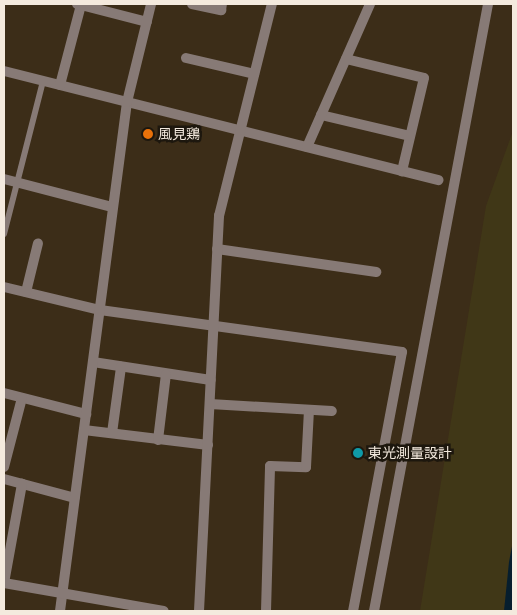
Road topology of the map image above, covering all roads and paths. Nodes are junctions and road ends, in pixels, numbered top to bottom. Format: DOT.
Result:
graph roads {
  1 [pos="152,4"];
  2 [pos="192,4"];
  3 [pos="222,4"];
  4 [pos="272,4"];
  5 [pos="370,4"];
  6 [pos="488,4"];
  7 [pos="83,5"];
  8 [pos="147,22"];
  9 [pos="186,58"];
  10 [pos="346,59"];
  11 [pos="4,71"];
  12 [pos="254,74"];
  13 [pos="42,81"];
  14 [pos="60,85"];
  15 [pos="127,102"];
  16 [pos="321,116"];
  17 [pos="240,130"];
  18 [pos="410,136"];
  19 [pos="307,147"];
  20 [pos="402,171"];
  21 [pos="4,180"];
  22 [pos="439,180"];
  23 [pos="17,183"];
  24 [pos="112,207"];
  25 [pos="4,234"];
  26 [pos="38,242"];
  27 [pos="218,250"];
  28 [pos="376,272"];
  29 [pos="4,287"];
  30 [pos="26,292"];
  31 [pos="100,310"];
  32 [pos="214,326"];
  33 [pos="93,362"];
  34 [pos="121,367"];
  35 [pos="166,374"];
  36 [pos="211,380"];
  37 [pos="4,393"];
  38 [pos="22,398"];
  39 [pos="210,404"];
  40 [pos="309,410"];
  41 [pos="332,412"];
  42 [pos="86,414"];
  43 [pos="84,430"];
  44 [pos="112,433"];
  45 [pos="158,440"];
  46 [pos="208,446"];
  47 [pos="4,467"];
  48 [pos="4,479"];
  49 [pos="22,484"];
  50 [pos="75,498"];
  51 [pos="4,583"];
  52 [pos="62,594"];
  53 [pos="60,611"];
  54 [pos="164,611"];
  55 [pos="199,611"];
  56 [pos="266,611"];
  57 [pos="353,611"];
  58 [pos="374,611"];
  1 -- 8 [label="street"];
  2 -- 3 [label="street"];
  4 -- 12 [label="street"];
  5 -- 10 [label="street"];
  6 -- 58 [label="street"];
  7 -- 8 [label="street"];
  7 -- 14 [label="street"];
  8 -- 15 [label="street"];
  9 -- 12 [label="street"];
  10 -- 16 [label="street"];
  10 -- 18 [label="street"];
  11 -- 13 [label="street"];
  12 -- 17 [label="street"];
  13 -- 14 [label="street"];
  13 -- 23 [label="lane"];
  14 -- 15 [label="street"];
  15 -- 17 [label="street"];
  15 -- 24 [label="street"];
  16 -- 18 [label="street"];
  16 -- 19 [label="street"];
  17 -- 19 [label="street"];
  17 -- 27 [label="street"];
  18 -- 20 [label="street"];
  19 -- 20 [label="street"];
  20 -- 22 [label="street"];
  21 -- 23 [label="street"];
  23 -- 24 [label="street"];
  23 -- 25 [label="lane"];
  24 -- 31 [label="street"];
  26 -- 30 [label="street"];
  27 -- 28 [label="street"];
  27 -- 32 [label="street"];
  29 -- 30 [label="street"];
  30 -- 31 [label="street"];
  31 -- 32 [label="street"];
  31 -- 33 [label="street"];
  32 -- 36 [label="street"];
  32 -- 57 [label="street"];
  33 -- 34 [label="street"];
  33 -- 42 [label="street"];
  34 -- 35 [label="street"];
  34 -- 44 [label="street"];
  35 -- 36 [label="street"];
  35 -- 45 [label="street"];
  36 -- 39 [label="street"];
  37 -- 38 [label="street"];
  38 -- 42 [label="street"];
  38 -- 47 [label="street"];
  39 -- 40 [label="street"];
  39 -- 46 [label="street"];
  40 -- 41 [label="street"];
  40 -- 56 [label="street"];
  42 -- 43 [label="street"];
  43 -- 44 [label="street"];
  43 -- 50 [label="street"];
  44 -- 45 [label="street"];
  45 -- 46 [label="street"];
  46 -- 55 [label="street"];
  48 -- 49 [label="street"];
  49 -- 50 [label="street"];
  49 -- 51 [label="street"];
  50 -- 52 [label="street"];
  51 -- 52 [label="street"];
  52 -- 53 [label="street"];
  52 -- 54 [label="street"];
}
